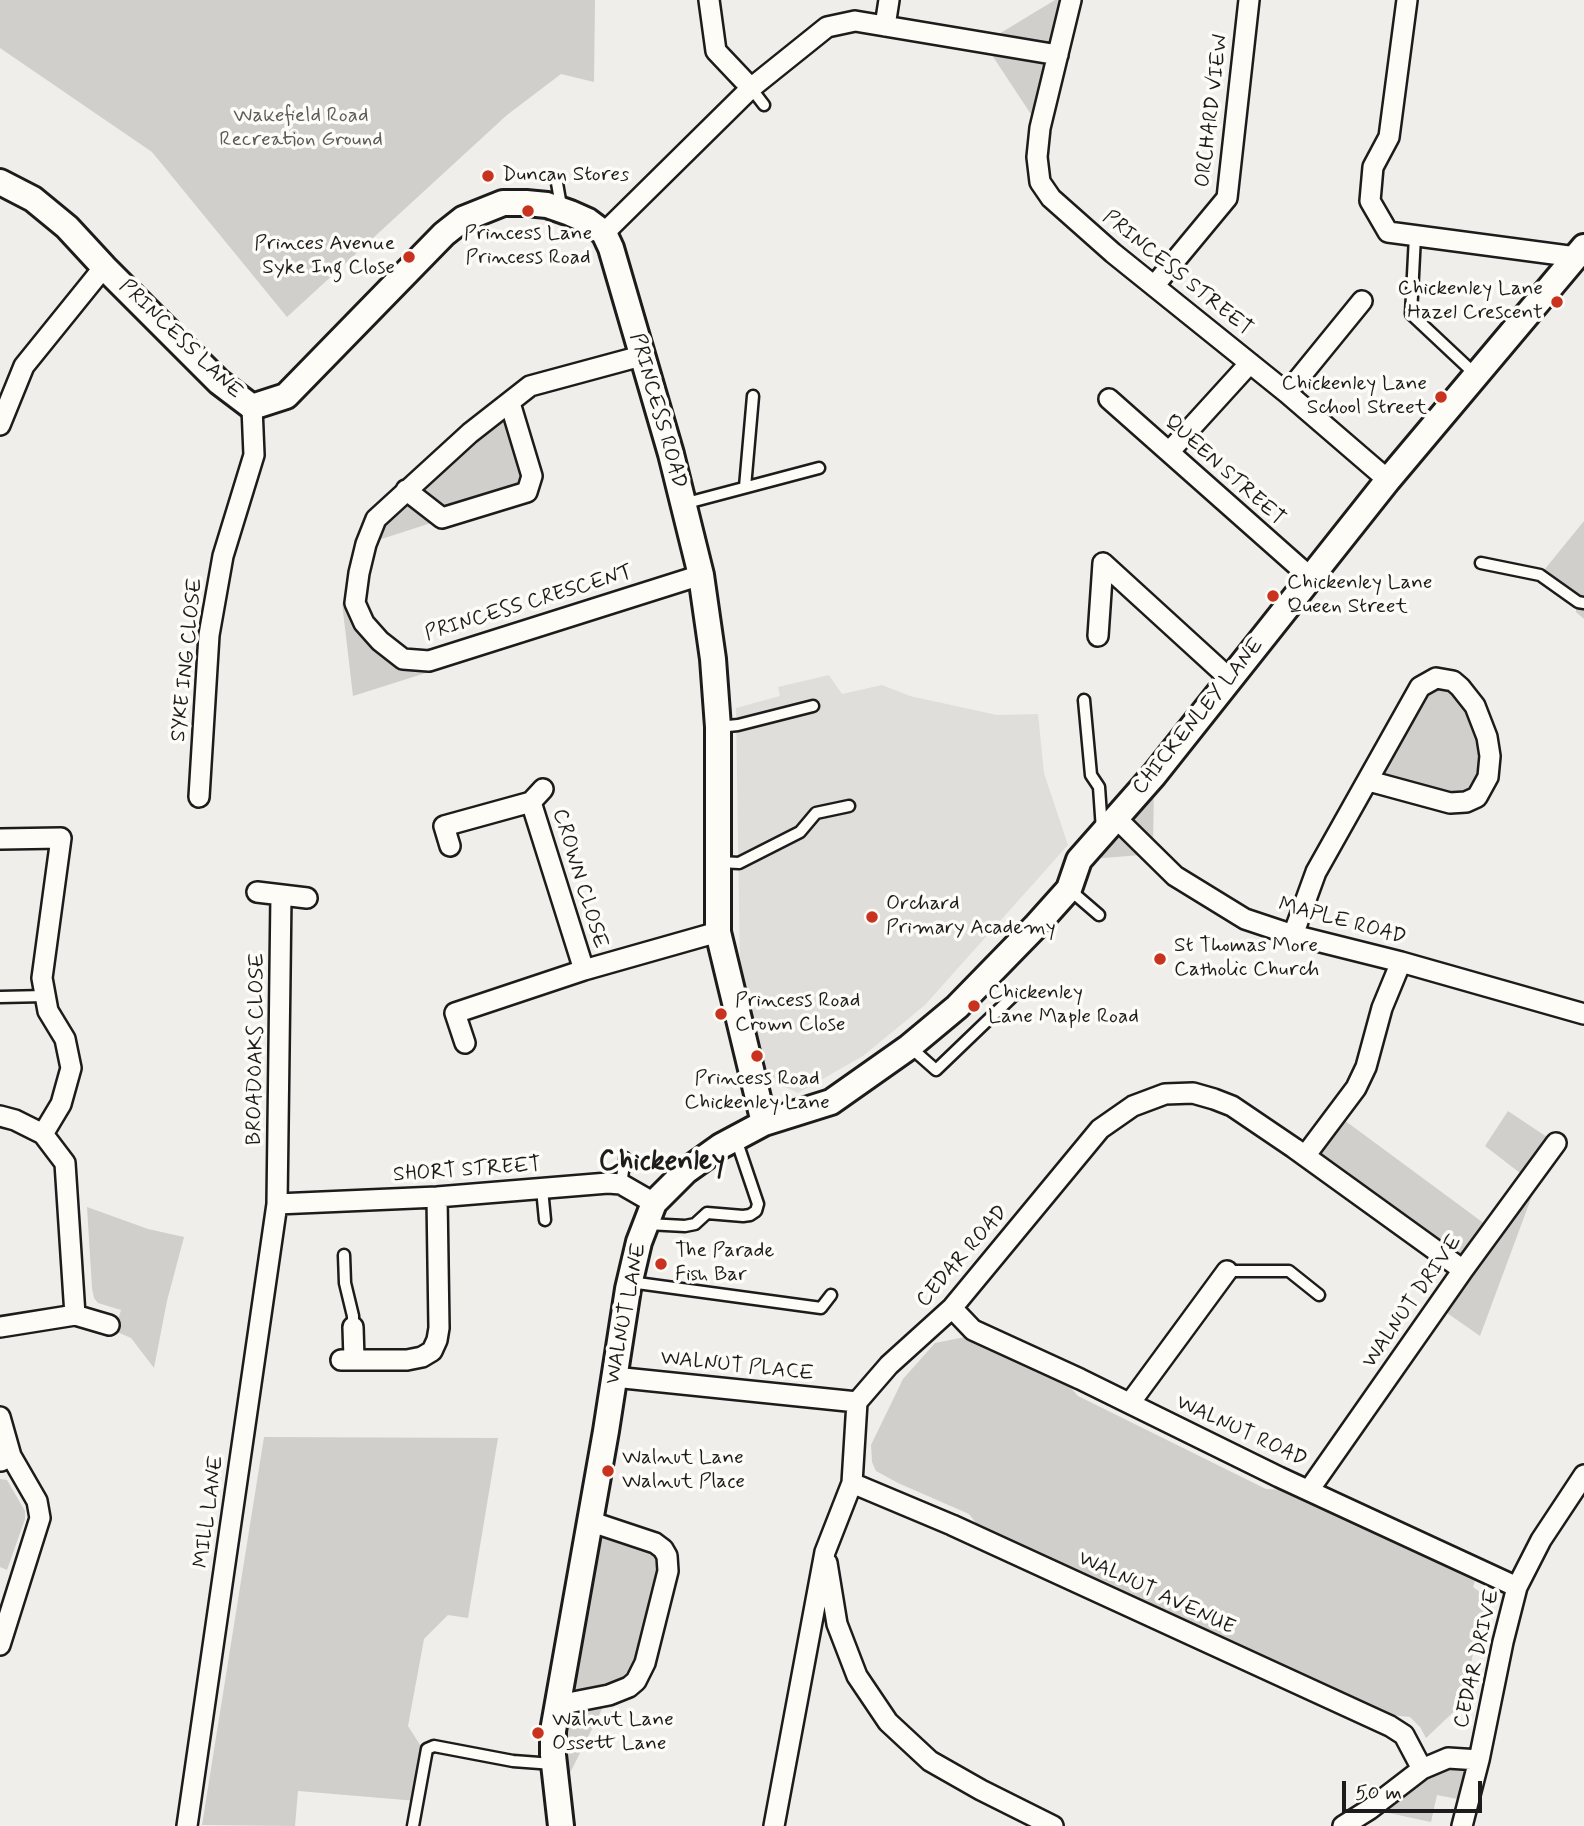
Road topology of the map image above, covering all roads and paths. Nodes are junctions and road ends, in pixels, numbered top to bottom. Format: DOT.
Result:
graph roads {
  1 [pos="709,0"];
  2 [pos="889,0"];
  3 [pos="1071,0"];
  4 [pos="1249,0"];
  5 [pos="1407,0"];
  6 [pos="885,26"];
  7 [pos="1058,55"];
  8 [pos="751,88"];
  9 [pos="764,105"];
  10 [pos="0,182"];
  11 [pos="557,183"];
  12 [pos="562,210"];
  13 [pos="604,233"];
  14 [pos="1415,236"];
  15 [pos="1578,261"];
  16 [pos="104,267"];
  17 [pos="1154,286"];
  18 [pos="1362,301"];
  19 [pos="641,356"];
  20 [pos="1250,363"];
  21 [pos="1477,375"];
  22 [pos="1287,393"];
  23 [pos="753,396"];
  24 [pos="1109,399"];
  25 [pos="510,403"];
  26 [pos="252,407"];
  27 [pos="0,425"];
  28 [pos="1168,452"];
  29 [pos="819,468"];
  30 [pos="1388,480"];
  31 [pos="745,487"];
  32 [pos="406,490"];
  33 [pos="683,504"];
  34 [pos="1481,563"];
  35 [pos="701,575"];
  36 [pos="1310,577"];
  37 [pos="1584,603"];
  38 [pos="1098,636"];
  39 [pos="1230,679"];
  40 [pos="1084,700"];
  41 [pos="813,706"];
  42 [pos="718,727"];
  43 [pos="1369,781"];
  44 [pos="199,797"];
  45 [pos="849,806"];
  46 [pos="1110,827"];
  47 [pos="0,839"];
  48 [pos="450,846"];
  49 [pos="719,862"];
  50 [pos="1069,889"];
  51 [pos="257,892"];
  52 [pos="281,895"];
  53 [pos="307,898"];
  54 [pos="1099,915"];
  55 [pos="718,932"];
  56 [pos="1293,935"];
  57 [pos="1401,962"];
  58 [pos="584,970"];
  59 [pos="45,996"];
  60 [pos="1013,996"];
  61 [pos="0,997"];
  62 [pos="1584,1014"];
  63 [pos="466,1043"];
  64 [pos="909,1047"];
  65 [pos="0,1116"];
  66 [pos="764,1122"];
  67 [pos="43,1134"];
  68 [pos="736,1138"];
  69 [pos="1556,1143"];
  70 [pos="1305,1156"];
  71 [pos="625,1158"];
  72 [pos="621,1184"];
  73 [pos="542,1189"];
  74 [pos="438,1197"];
  75 [pos="277,1204"];
  76 [pos="650,1214"];
  77 [pos="545,1220"];
  78 [pos="344,1255"];
  79 [pos="1463,1270"];
  80 [pos="1227,1271"];
  81 [pos="629,1282"];
  82 [pos="831,1295"];
  83 [pos="1320,1295"];
  84 [pos="952,1308"];
  85 [pos="75,1315"];
  86 [pos="109,1325"];
  87 [pos="0,1327"];
  88 [pos="353,1327"];
  89 [pos="614,1377"];
  90 [pos="857,1402"];
  91 [pos="1130,1404"];
  92 [pos="0,1417"];
  93 [pos="6,1459"];
  94 [pos="1584,1475"];
  95 [pos="852,1483"];
  96 [pos="1309,1490"];
  97 [pos="589,1521"];
  98 [pos="825,1552"];
  99 [pos="1517,1587"];
  100 [pos="0,1645"];
  101 [pos="558,1704"];
  102 [pos="1479,1760"];
  103 [pos="554,1764"];
  104 [pos="1422,1769"];
  105 [pos="187,1826"];
  106 [pos="413,1826"];
  107 [pos="561,1826"];
  108 [pos="774,1826"];
  109 [pos="1052,1826"];
  110 [pos="1343,1826"];
  111 [pos="1462,1826"];
  1 -- 8 [label="street"];
  2 -- 6 [label="street"];
  3 -- 7 [label="street, PRINCESS STREET"];
  4 -- 17 [label="street, ORCHARD VIEW"];
  5 -- 14 [label="street"];
  6 -- 7 [label="street"];
  6 -- 8 [label="street"];
  7 -- 17 [label="street, PRINCESS STREET"];
  8 -- 9 [label="lane"];
  8 -- 13 [label="street"];
  10 -- 16 [label="street, PRINCESS LANE"];
  11 -- 12 [label="lane"];
  12 -- 13 [label="street, PRINCESS LANE"];
  12 -- 26 [label="street, PRINCESS LANE"];
  13 -- 19 [label="street, PRINCESS ROAD"];
  14 -- 15 [label="street"];
  14 -- 21 [label="lane"];
  15 -- 21 [label="street, CHICKENLEY LANE"];
  16 -- 26 [label="street, PRINCESS LANE"];
  16 -- 27 [label="street"];
  17 -- 20 [label="street, PRINCESS STREET"];
  18 -- 22 [label="street"];
  19 -- 25 [label="street, PRINCESS CRESCENT"];
  19 -- 33 [label="street, PRINCESS ROAD"];
  20 -- 22 [label="street, PRINCESS STREET"];
  20 -- 28 [label="street"];
  21 -- 30 [label="street, CHICKENLEY LANE"];
  22 -- 30 [label="street, PRINCESS STREET"];
  23 -- 31 [label="lane"];
  24 -- 28 [label="street, QUEEN STREET"];
  25 -- 32 [label="street, PRINCESS CRESCENT"];
  25 -- 32 [label="street"];
  26 -- 44 [label="street, SYKE ING CLOSE"];
  28 -- 36 [label="street, QUEEN STREET"];
  29 -- 31 [label="lane"];
  30 -- 36 [label="street, CHICKENLEY LANE"];
  31 -- 33 [label="lane"];
  32 -- 35 [label="street, PRINCESS CRESCENT"];
  33 -- 35 [label="street, PRINCESS ROAD"];
  34 -- 37 [label="lane"];
  35 -- 42 [label="street, PRINCESS ROAD"];
  36 -- 39 [label="street, CHICKENLEY LANE"];
  38 -- 39 [label="street"];
  39 -- 46 [label="street, CHICKENLEY LANE"];
  40 -- 46 [label="lane"];
  41 -- 42 [label="lane"];
  42 -- 49 [label="street, PRINCESS ROAD"];
  43 -- 43 [label="street"];
  43 -- 56 [label="street"];
  45 -- 49 [label="lane"];
  46 -- 50 [label="street, CHICKENLEY LANE"];
  46 -- 56 [label="street, MAPLE ROAD"];
  47 -- 59 [label="street"];
  48 -- 58 [label="street, CROWN CLOSE"];
  49 -- 55 [label="street, PRINCESS ROAD"];
  50 -- 54 [label="lane"];
  50 -- 64 [label="street, CHICKENLEY LANE"];
  51 -- 52 [label="street"];
  52 -- 53 [label="street"];
  52 -- 75 [label="street, BROADOAKS CLOSE"];
  55 -- 58 [label="street, CROWN CLOSE"];
  55 -- 66 [label="street, PRINCESS ROAD"];
  56 -- 57 [label="street, MAPLE ROAD"];
  57 -- 62 [label="street, MAPLE ROAD"];
  57 -- 70 [label="street"];
  58 -- 63 [label="street, CROWN CLOSE"];
  59 -- 61 [label="lane"];
  59 -- 67 [label="street"];
  60 -- 64 [label="lane"];
  64 -- 66 [label="street, CHICKENLEY LANE"];
  65 -- 67 [label="street"];
  66 -- 68 [label="street, WALNUT LANE"];
  67 -- 85 [label="street"];
  68 -- 76 [label="street, WALNUT LANE"];
  68 -- 76 [label="lane"];
  69 -- 79 [label="street, WALNUT DRIVE"];
  70 -- 79 [label="street, CEDAR ROAD"];
  70 -- 84 [label="street, CEDAR ROAD"];
  71 -- 72 [label="lane"];
  72 -- 73 [label="street, SHORT STREET"];
  72 -- 76 [label="street"];
  73 -- 74 [label="street, SHORT STREET"];
  73 -- 77 [label="lane"];
  74 -- 75 [label="street, SHORT STREET"];
  74 -- 88 [label="street"];
  75 -- 105 [label="street, MILL LANE"];
  76 -- 81 [label="street, WALNUT LANE"];
  78 -- 88 [label="lane"];
  79 -- 96 [label="street, WALNUT DRIVE"];
  80 -- 83 [label="lane"];
  80 -- 91 [label="street"];
  81 -- 82 [label="lane"];
  81 -- 89 [label="street, WALNUT LANE"];
  84 -- 90 [label="street, CEDAR ROAD"];
  84 -- 91 [label="street, WALNUT ROAD"];
  85 -- 86 [label="street"];
  85 -- 87 [label="street"];
  89 -- 90 [label="street, WALNUT PLACE"];
  89 -- 97 [label="street, WALNUT LANE"];
  90 -- 95 [label="street"];
  91 -- 96 [label="street, WALNUT ROAD"];
  92 -- 93 [label="street"];
  93 -- 100 [label="street"];
  94 -- 99 [label="street, CEDAR DRIVE"];
  95 -- 98 [label="street"];
  95 -- 104 [label="street, WALNUT AVENUE"];
  96 -- 99 [label="street, WALNUT ROAD"];
  97 -- 101 [label="street, WALNUT LANE"];
  97 -- 101 [label="street"];
  98 -- 108 [label="street"];
  98 -- 109 [label="street"];
  99 -- 102 [label="street, CEDAR DRIVE"];
  101 -- 103 [label="street, WALNUT LANE"];
  102 -- 104 [label="street"];
  102 -- 111 [label="street, CEDAR DRIVE"];
  103 -- 106 [label="lane"];
  103 -- 107 [label="street, WALNUT LANE"];
  104 -- 110 [label="street"];
}
